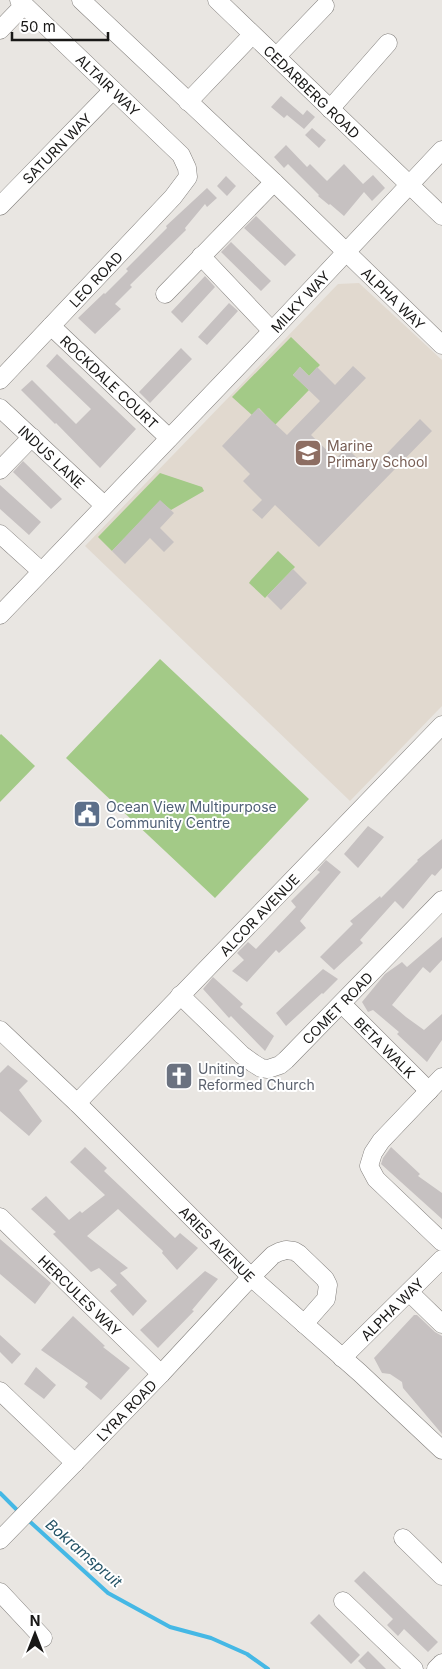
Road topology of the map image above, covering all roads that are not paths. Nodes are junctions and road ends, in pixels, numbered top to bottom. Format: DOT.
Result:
graph roads {
  1 [pos="81,0"];
  2 [pos="217,0"];
  3 [pos="21,2"];
  4 [pos="325,6"];
  5 [pos="0,30"];
  6 [pos="252,35"];
  7 [pos="388,43"];
  8 [pos="276,57"];
  9 [pos="114,90"];
  10 [pos="188,102"];
  11 [pos="330,109"];
  12 [pos="442,150"];
  13 [pos="188,177"];
  14 [pos="274,182"];
  15 [pos="408,184"];
  16 [pos="0,206"];
  17 [pos="442,216"];
  18 [pos="346,252"];
  19 [pos="201,256"];
  20 [pos="165,294"];
  21 [pos="51,326"];
  22 [pos="272,331"];
  23 [pos="442,345"];
  24 [pos="0,380"];
  25 [pos="0,408"];
  26 [pos="32,437"];
  27 [pos="169,438"];
  28 [pos="0,470"];
  29 [pos="104,506"];
  30 [pos="0,534"];
  31 [pos="41,572"];
  32 [pos="0,615"];
  33 [pos="442,725"];
  34 [pos="442,900"];
  35 [pos="180,995"];
  36 [pos="342,1004"];
  37 [pos="0,1030"];
  38 [pos="442,1077"];
  39 [pos="428,1091"];
  40 [pos="77,1103"];
  41 [pos="0,1217"];
  42 [pos="442,1242"];
  43 [pos="442,1259"];
  44 [pos="251,1277"];
  45 [pos="410,1292"];
  46 [pos="304,1324"];
  47 [pos="442,1324"];
  48 [pos="342,1358"];
  49 [pos="161,1374"];
  50 [pos="0,1391"];
  51 [pos="442,1450"];
  52 [pos="75,1463"];
  53 [pos="403,1538"];
  54 [pos="0,1540"];
  55 [pos="442,1576"];
  56 [pos="0,1592"];
  57 [pos="343,1601"];
  58 [pos="43,1638"];
  59 [pos="442,1663"];
  60 [pos="414,1669"];
  61 [pos="436,1669"];
  1 -- 10 [label="street"];
  2 -- 6 [label="street, CEDARBERG ROAD"];
  3 -- 5 [label="street"];
  3 -- 9 [label="street, ALTAIR WAY"];
  4 -- 8 [label="street"];
  6 -- 8 [label="street, CEDARBERG ROAD"];
  6 -- 10 [label="street"];
  7 -- 11 [label="street"];
  8 -- 11 [label="street, CEDARBERG ROAD"];
  9 -- 13 [label="street, ALTAIR WAY"];
  9 -- 16 [label="street, SATURN WAY"];
  10 -- 14 [label="street"];
  11 -- 15 [label="street, CEDARBERG ROAD"];
  12 -- 15 [label="street, MILKY WAY"];
  13 -- 21 [label="street, LEO ROAD"];
  14 -- 18 [label="street"];
  14 -- 19 [label="street"];
  15 -- 17 [label="street, CEDARBERG ROAD"];
  15 -- 18 [label="street, MILKY WAY"];
  18 -- 22 [label="street, MILKY WAY"];
  18 -- 23 [label="street, ALPHA WAY"];
  19 -- 20 [label="street"];
  19 -- 22 [label="street"];
  21 -- 24 [label="street, LEO ROAD"];
  21 -- 27 [label="street, ROCKDALE COURT"];
  22 -- 27 [label="street, MILKY WAY"];
  25 -- 26 [label="street, INDUS LANE"];
  26 -- 28 [label="street"];
  26 -- 29 [label="street, INDUS LANE"];
  27 -- 29 [label="street, MILKY WAY"];
  29 -- 31 [label="street, MILKY WAY"];
  30 -- 31 [label="street"];
  31 -- 32 [label="street, MILKY WAY"];
  33 -- 35 [label="street, ALCOR AVENUE"];
  34 -- 36 [label="street, COMET ROAD"];
  35 -- 36 [label="street, COMET ROAD"];
  35 -- 40 [label="street, ALCOR AVENUE"];
  36 -- 39 [label="street, BETA WALK"];
  37 -- 40 [label="street, ARIES AVENUE"];
  38 -- 39 [label="street"];
  39 -- 42 [label="street"];
  40 -- 44 [label="street, ARIES AVENUE"];
  41 -- 49 [label="street, HERCULES WAY"];
  43 -- 45 [label="street, ALPHA WAY"];
  44 -- 46 [label="street, ARIES AVENUE"];
  44 -- 46 [label="street, LYRA ROAD"];
  44 -- 49 [label="street, LYRA ROAD"];
  45 -- 47 [label="street"];
  45 -- 48 [label="street, ALPHA WAY"];
  46 -- 48 [label="street, ARIES AVENUE"];
  48 -- 51 [label="street, ARIES AVENUE"];
  49 -- 52 [label="street, LYRA ROAD"];
  50 -- 52 [label="street"];
  52 -- 54 [label="street, LYRA ROAD"];
  53 -- 55 [label="street"];
  56 -- 58 [label="street"];
  57 -- 60 [label="street"];
  59 -- 61 [label="street"];
}
